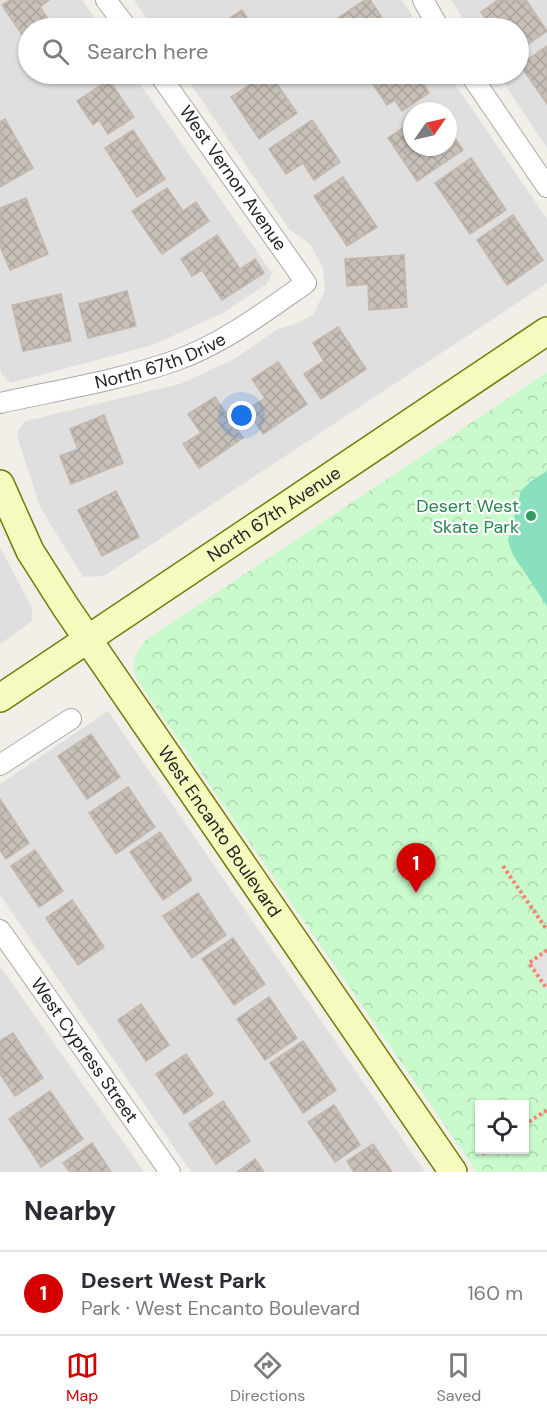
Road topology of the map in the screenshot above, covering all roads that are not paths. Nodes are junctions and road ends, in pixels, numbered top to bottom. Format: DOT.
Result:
graph roads {
  1 [pos="106,0"];
  2 [pos="423,0"];
  3 [pos="120,18"];
  4 [pos="433,18"];
  5 [pos="166,84"];
  6 [pos="477,84"];
  7 [pos="547,187"];
  8 [pos="306,282"];
  9 [pos="547,331"];
  10 [pos="0,403"];
  11 [pos="0,484"];
  12 [pos="87,638"];
  13 [pos="0,698"];
  14 [pos="71,718"];
  15 [pos="0,765"];
  16 [pos="0,930"];
  17 [pos="170,1172"];
  18 [pos="453,1172"];
  1 -- 3 [label="street"];
  2 -- 4 [label="street"];
  5 -- 8 [label="street, West Vernon Avenue"];
  6 -- 7 [label="street"];
  8 -- 10 [label="street, North 67th Drive"];
  9 -- 12 [label="street, North 67th Avenue"];
  11 -- 12 [label="street, West Encanto Boulevard"];
  12 -- 13 [label="street, North 67th Avenue"];
  12 -- 18 [label="street, West Encanto Boulevard"];
  14 -- 15 [label="street"];
  16 -- 17 [label="street, West Cypress Street"];
}
